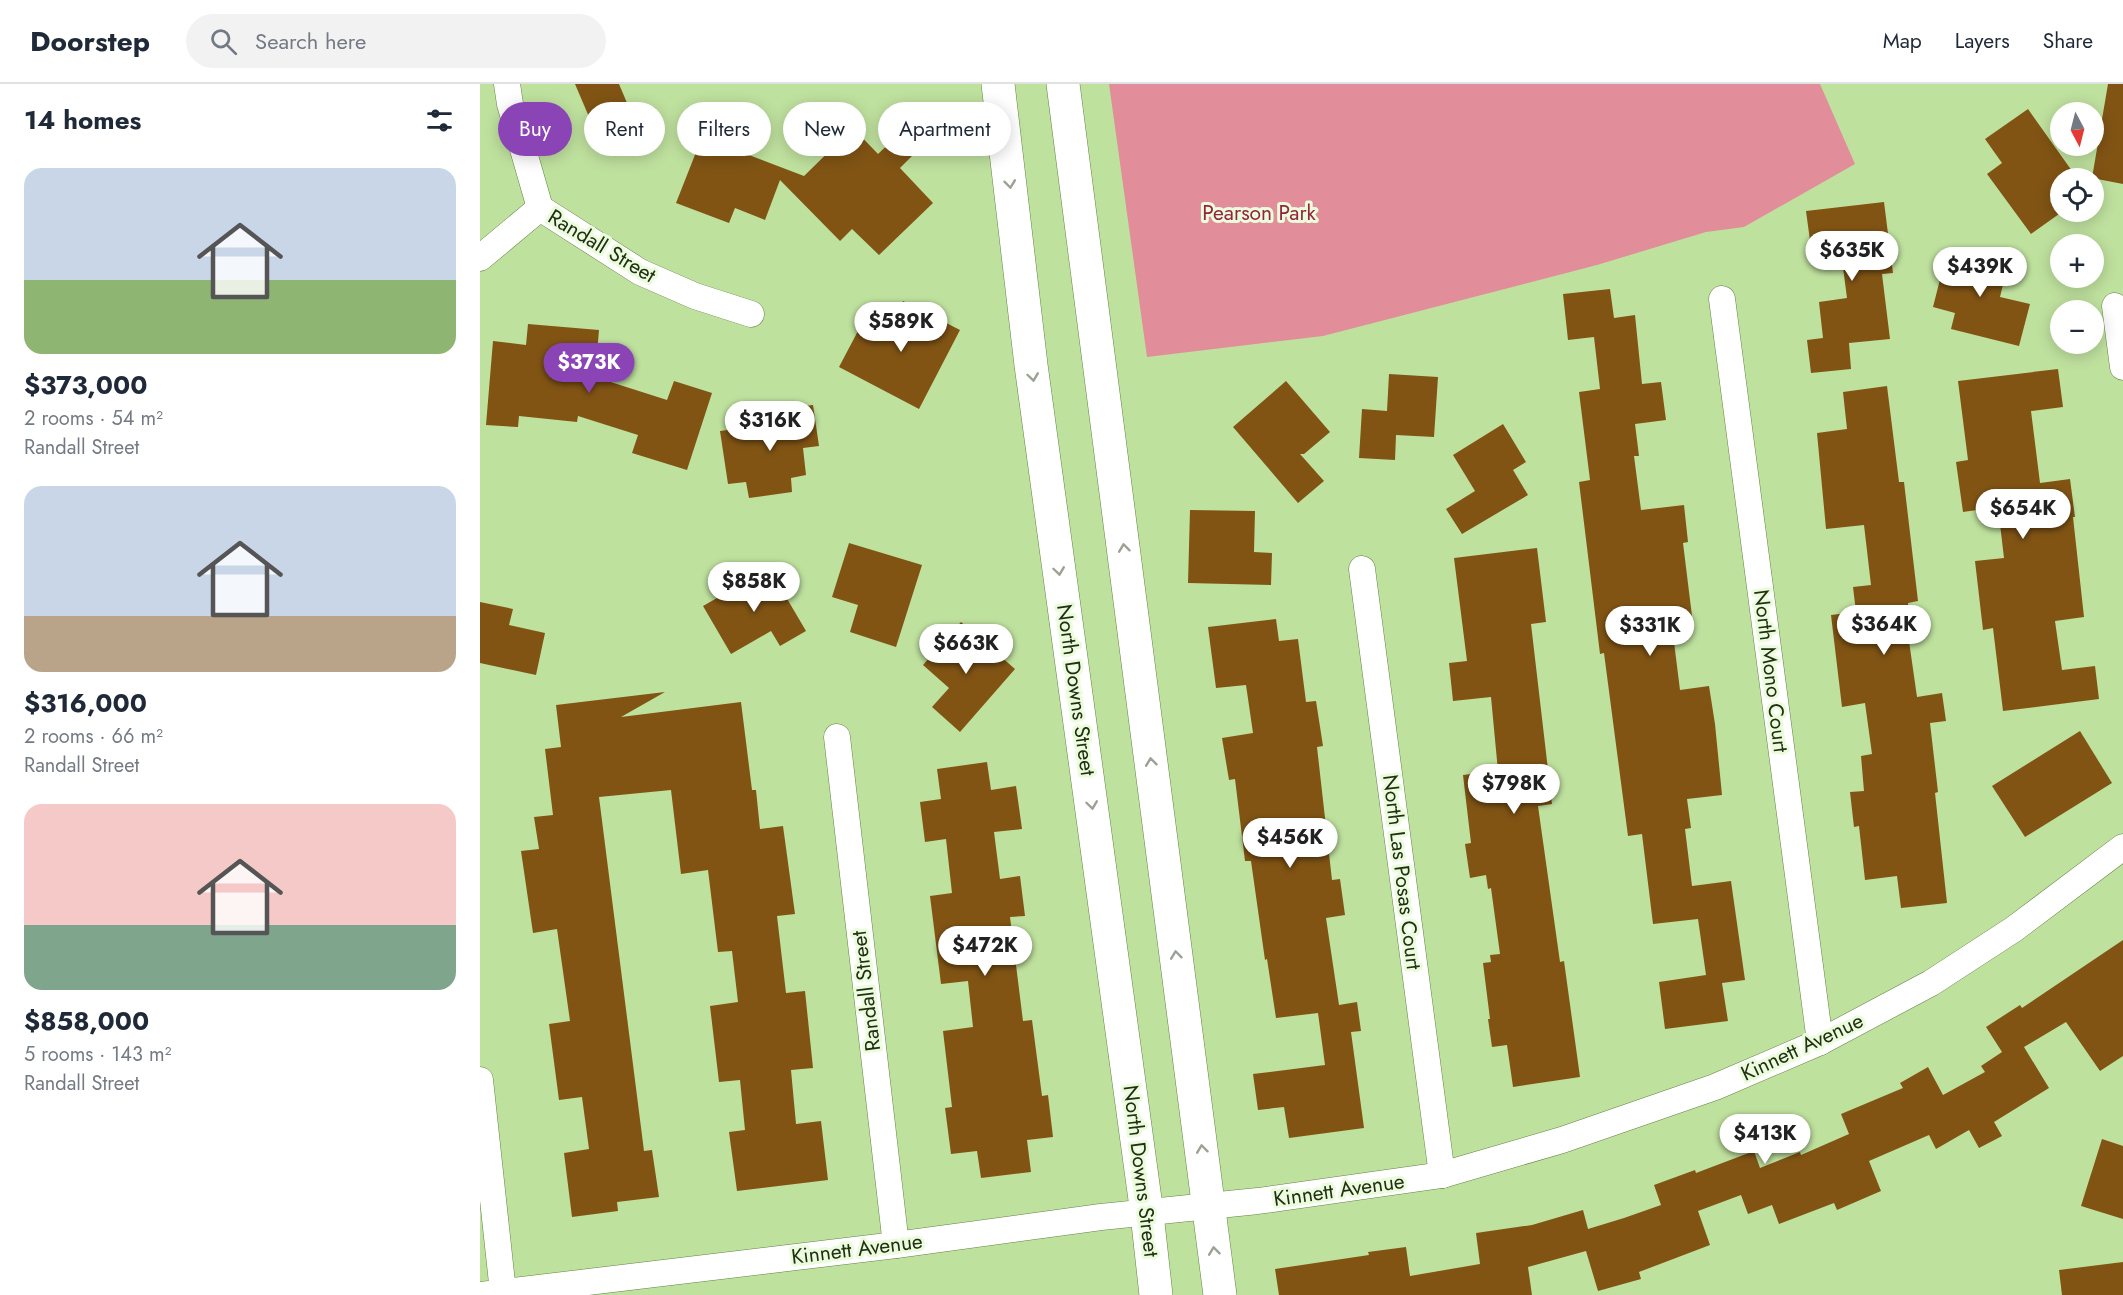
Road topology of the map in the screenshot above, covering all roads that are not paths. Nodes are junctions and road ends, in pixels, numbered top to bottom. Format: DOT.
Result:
graph roads {
  1 [pos="507,84"];
  2 [pos="998,84"];
  3 [pos="1063,84"];
  4 [pos="540,208"];
  5 [pos="480,258"];
  6 [pos="1722,299"];
  7 [pos="2115,306"];
  8 [pos="751,314"];
  9 [pos="2123,367"];
  10 [pos="1362,569"];
  11 [pos="837,736"];
  12 [pos="2123,847"];
  13 [pos="1820,1042"];
  14 [pos="480,1080"];
  15 [pos="1442,1175"];
  16 [pos="1209,1207"];
  17 [pos="1148,1214"];
  18 [pos="896,1245"];
  19 [pos="492,1293"];
  20 [pos="1156,1295"];
  21 [pos="1220,1295"];
  1 -- 4 [label="street, Randall Street"];
  2 -- 17 [label="street, North Downs Street, one-way"];
  16 -- 3 [label="street, one-way"];
  4 -- 5 [label="street"];
  4 -- 8 [label="street, Randall Street"];
  6 -- 13 [label="street, North Mono Court"];
  7 -- 9 [label="street"];
  10 -- 15 [label="street, North Las Posas Court"];
  11 -- 18 [label="street, Randall Street"];
  12 -- 13 [label="street, Kinnett Avenue"];
  13 -- 15 [label="street, Kinnett Avenue"];
  14 -- 19 [label="street"];
  15 -- 16 [label="street, Kinnett Avenue"];
  16 -- 17 [label="street, Kinnett Avenue"];
  21 -- 16 [label="street, one-way"];
  17 -- 18 [label="street, Kinnett Avenue"];
  17 -- 20 [label="street, North Downs Street"];
  18 -- 19 [label="street, Kinnett Avenue"];
}
